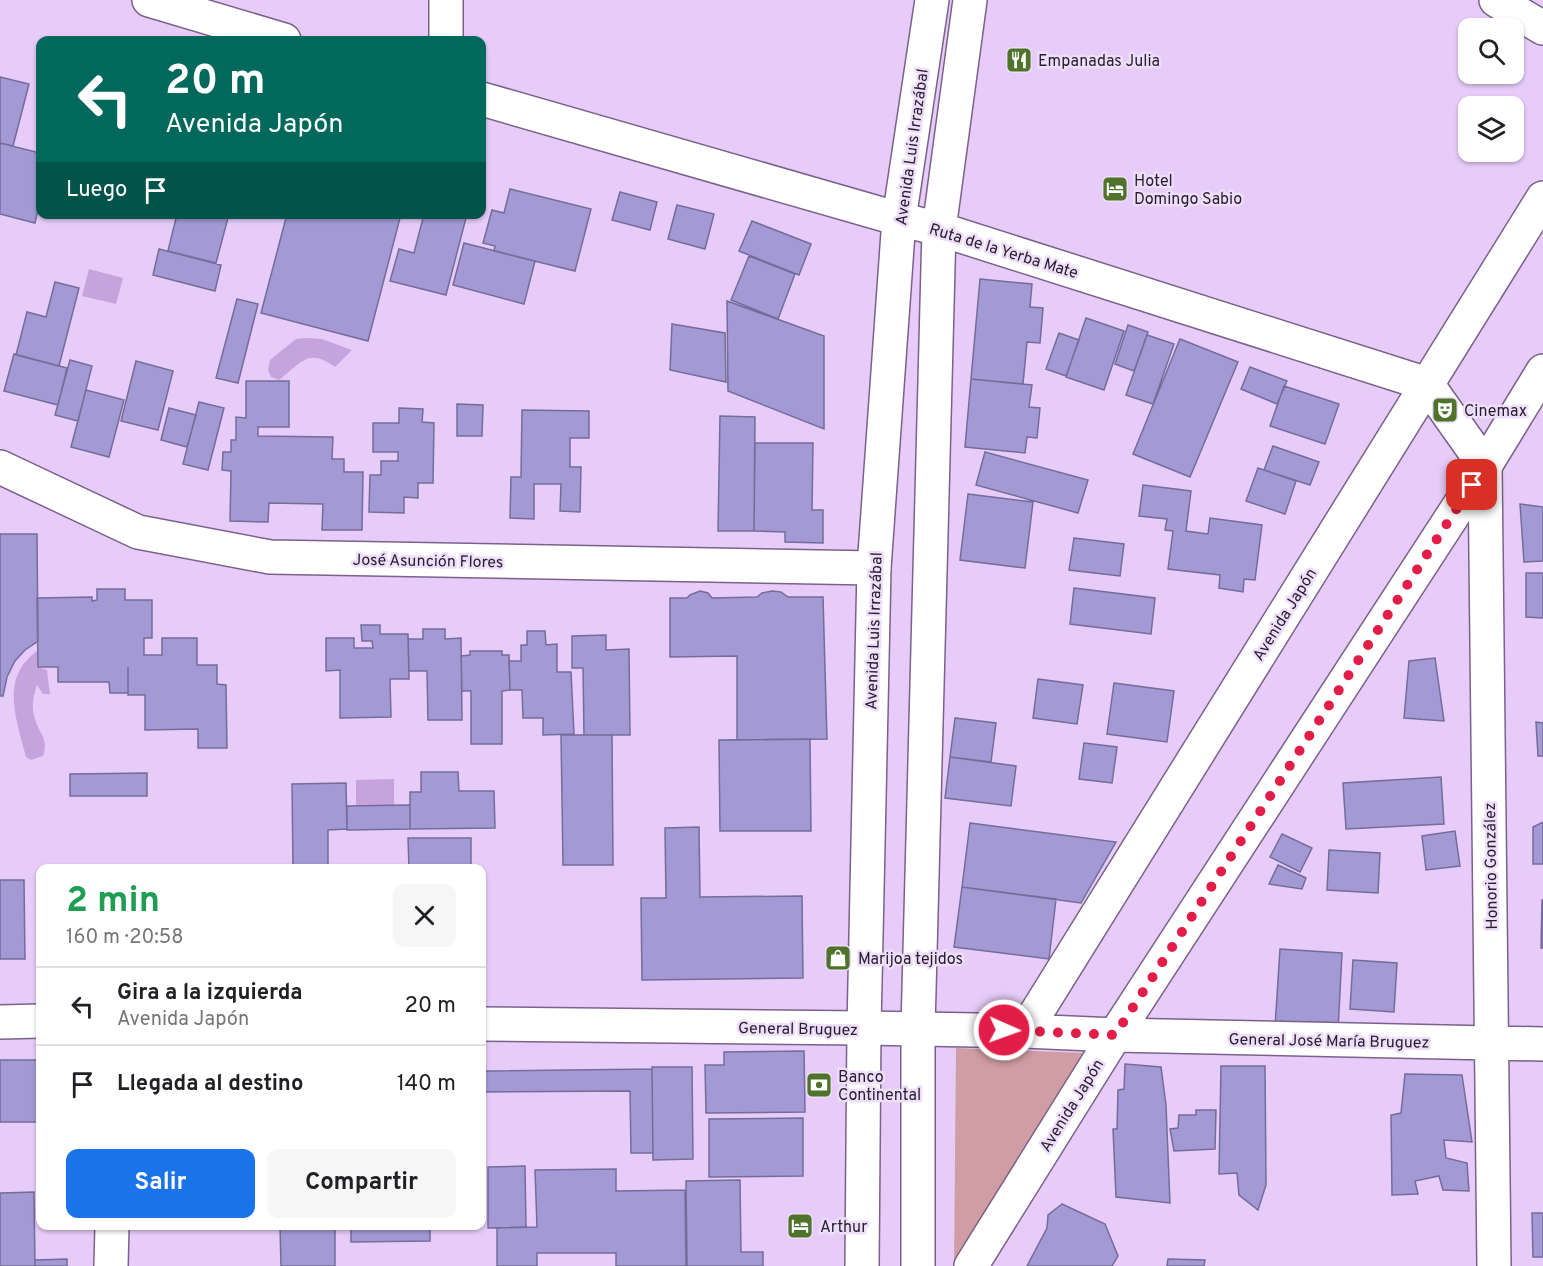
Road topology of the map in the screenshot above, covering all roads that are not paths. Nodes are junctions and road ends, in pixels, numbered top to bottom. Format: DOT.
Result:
graph roads {
  1 [pos="149,0"];
  2 [pos="446,0"];
  3 [pos="932,0"];
  4 [pos="970,0"];
  5 [pos="1496,0"];
  6 [pos="1543,28"];
  7 [pos="270,36"];
  8 [pos="446,36"];
  9 [pos="486,100"];
  10 [pos="1543,198"];
  11 [pos="899,219"];
  12 [pos="939,229"];
  13 [pos="1543,370"];
  14 [pos="1427,384"];
  15 [pos="0,466"];
  16 [pos="1485,466"];
  17 [pos="874,568"];
  18 [pos="36,1021"];
  19 [pos="0,1022"];
  20 [pos="486,1024"];
  21 [pos="864,1028"];
  22 [pos="918,1028"];
  23 [pos="1025,1031"];
  24 [pos="1115,1035"];
  25 [pos="1492,1044"];
  26 [pos="1543,1044"];
  27 [pos="112,1230"];
  28 [pos="111,1266"];
  29 [pos="862,1266"];
  30 [pos="918,1266"];
  31 [pos="970,1266"];
  32 [pos="1494,1266"];
  1 -- 7 [label="main road"];
  2 -- 8 [label="main road"];
  3 -- 11 [label="main road, Avenida Luis Irrazábal"];
  4 -- 12 [label="main road"];
  5 -- 6 [label="main road"];
  9 -- 11 [label="main road, Ruta de la Yerba Mate"];
  10 -- 14 [label="main road, Avenida Japón"];
  11 -- 12 [label="main road, Ruta de la Yerba Mate"];
  11 -- 17 [label="main road, Avenida Luis Irrazábal"];
  12 -- 14 [label="main road, Ruta de la Yerba Mate"];
  12 -- 22 [label="main road"];
  13 -- 16 [label="main road, Avenida Japón"];
  14 -- 16 [label="main road"];
  14 -- 23 [label="main road, Avenida Japón"];
  15 -- 17 [label="main road, José Asunción Flores"];
  16 -- 24 [label="main road, Avenida Japón"];
  16 -- 25 [label="main road, Honorio González"];
  17 -- 21 [label="main road, Avenida Luis Irrazábal"];
  18 -- 19 [label="main road"];
  20 -- 21 [label="main road, General Bruguez"];
  21 -- 22 [label="main road, General Bruguez"];
  21 -- 29 [label="main road, Avenida Luis Irrazábal"];
  22 -- 23 [label="main road, General Bruguez"];
  22 -- 30 [label="main road"];
  23 -- 24 [label="main road, General Bruguez"];
  24 -- 25 [label="main road, General José María Bruguez"];
  24 -- 31 [label="main road, Avenida Japón"];
  25 -- 26 [label="main road, General José María Bruguez"];
  25 -- 32 [label="main road, Honorio González"];
  27 -- 28 [label="main road"];
}
